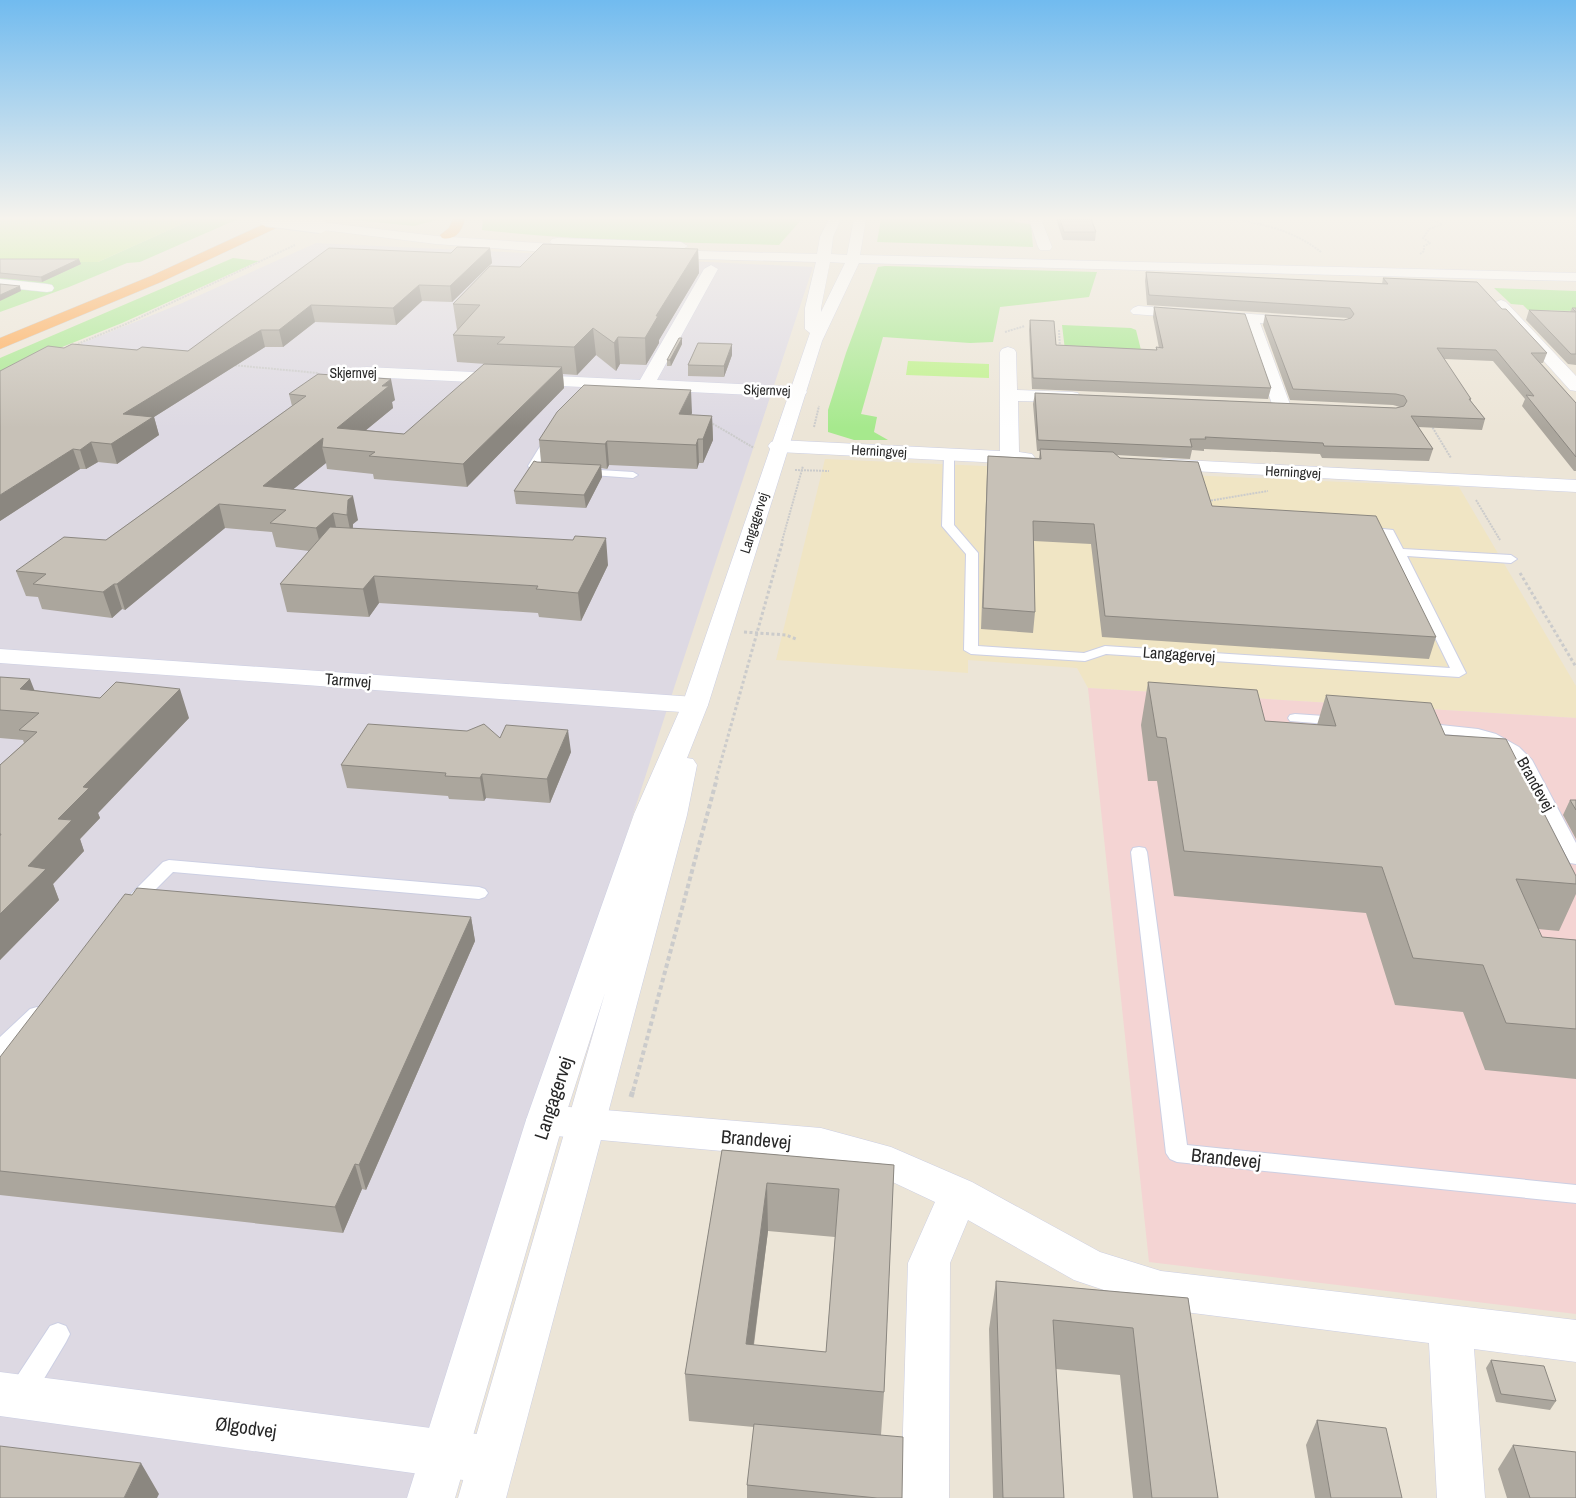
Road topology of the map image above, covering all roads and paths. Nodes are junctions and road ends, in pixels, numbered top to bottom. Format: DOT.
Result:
graph roads {
  1 [pos="95,289"];
  2 [pos="131,289"];
  3 [pos="203,289"];
  4 [pos="700,289"];
  5 [pos="822,289"];
  6 [pos="839,289"];
  7 [pos="1501,304"];
  8 [pos="1138,311"];
  9 [pos="1250,318"];
  10 [pos="1317,321"];
  11 [pos="9,325"];
  12 [pos="1059,330"];
  13 [pos="814,341"];
  14 [pos="0,344"];
  15 [pos="71,346"];
  16 [pos="1008,352"];
  17 [pos="1061,355"];
  18 [pos="230,365"];
  19 [pos="340,375"];
  20 [pos="646,385"];
  21 [pos="1576,386"];
  22 [pos="798,392"];
  23 [pos="1009,395"];
  24 [pos="822,397"];
  25 [pos="1086,398"];
  26 [pos="1263,406"];
  27 [pos="710,422"];
  28 [pos="556,431"];
  29 [pos="807,448"];
  30 [pos="777,451"];
  31 [pos="949,454"];
  32 [pos="1010,458"];
  33 [pos="1046,459"];
  34 [pos="1148,469"];
  35 [pos="633,475"];
  36 [pos="1576,486"];
  37 [pos="1350,529"];
  38 [pos="1399,552"];
  39 [pos="1511,559"];
  40 [pos="739,632"];
  41 [pos="757,633"];
  42 [pos="796,638"];
  43 [pos="0,656"];
  44 [pos="695,705"];
  45 [pos="1295,718"];
  46 [pos="1355,722"];
  47 [pos="1405,726"];
  48 [pos="1140,852"];
  49 [pos="1576,859"];
  50 [pos="479,893"];
  51 [pos="118,920"];
  52 [pos="49,1003"];
  53 [pos="0,1049"];
  54 [pos="545,1120"];
  55 [pos="605,1125"];
  56 [pos="958,1194"];
  57 [pos="1576,1194"];
  58 [pos="1450,1325"];
  59 [pos="58,1334"];
  60 [pos="1576,1342"];
  61 [pos="9,1396"];
  62 [pos="444,1454"];
  63 [pos="487,1479"];
  64 [pos="431,1498"];
  65 [pos="925,1498"];
  66 [pos="1461,1498"];
  1 -- 11 [label="highway"];
  2 -- 14 [label="highway"];
  3 -- 15 [label="path"];
  4 -- 20 [label="street"];
  5 -- 13 [label="street, Langagervej"];
  6 -- 13 [label="street, Langagervej"];
  7 -- 21 [label="street"];
  8 -- 9 [label="street"];
  9 -- 10 [label="street"];
  9 -- 26 [label="street"];
  12 -- 17 [label="path"];
  13 -- 22 [label="street, Langagervej"];
  16 -- 23 [label="street"];
  18 -- 19 [label="path, Skjernvej"];
  19 -- 20 [label="street, Skjernvej"];
  20 -- 22 [label="street, Skjernvej"];
  22 -- 30 [label="street, Langagervej"];
  23 -- 25 [label="street"];
  23 -- 32 [label="street"];
  24 -- 29 [label="path"];
  27 -- 30 [label="path"];
  28 -- 35 [label="lane"];
  29 -- 30 [label="street, Herningvej"];
  29 -- 31 [label="street, Herningvej"];
  29 -- 41 [label="path"];
  30 -- 44 [label="street, Langagervej"];
  31 -- 32 [label="street, Herningvej"];
  31 -- 38 [label="lane, Langagervej"];
  32 -- 33 [label="street, Herningvej"];
  34 -- 36 [label="street, Herningvej"];
  37 -- 38 [label="lane, Langagervej"];
  38 -- 39 [label="lane"];
  40 -- 41 [label="path"];
  41 -- 42 [label="path"];
  41 -- 55 [label="path"];
  43 -- 44 [label="street, Tarmvej"];
  44 -- 54 [label="street, Langagervej"];
  44 -- 55 [label="street, Langagervej"];
  45 -- 46 [label="lane"];
  47 -- 49 [label="lane, Brandevej"];
  48 -- 57 [label="lane, Brandevej"];
  50 -- 51 [label="lane"];
  52 -- 53 [label="lane"];
  54 -- 55 [label="street, Brandevej"];
  54 -- 62 [label="street, Langagervej"];
  55 -- 56 [label="street, Brandevej"];
  55 -- 63 [label="street, Langagervej"];
  56 -- 58 [label="street, Brandevej"];
  56 -- 65 [label="street"];
  58 -- 60 [label="street, Brandevej"];
  58 -- 66 [label="street"];
  59 -- 61 [label="lane"];
  61 -- 62 [label="street, Ølgodvej"];
  62 -- 63 [label="street, Ølgodvej"];
  62 -- 64 [label="street, Langagervej"];
}
